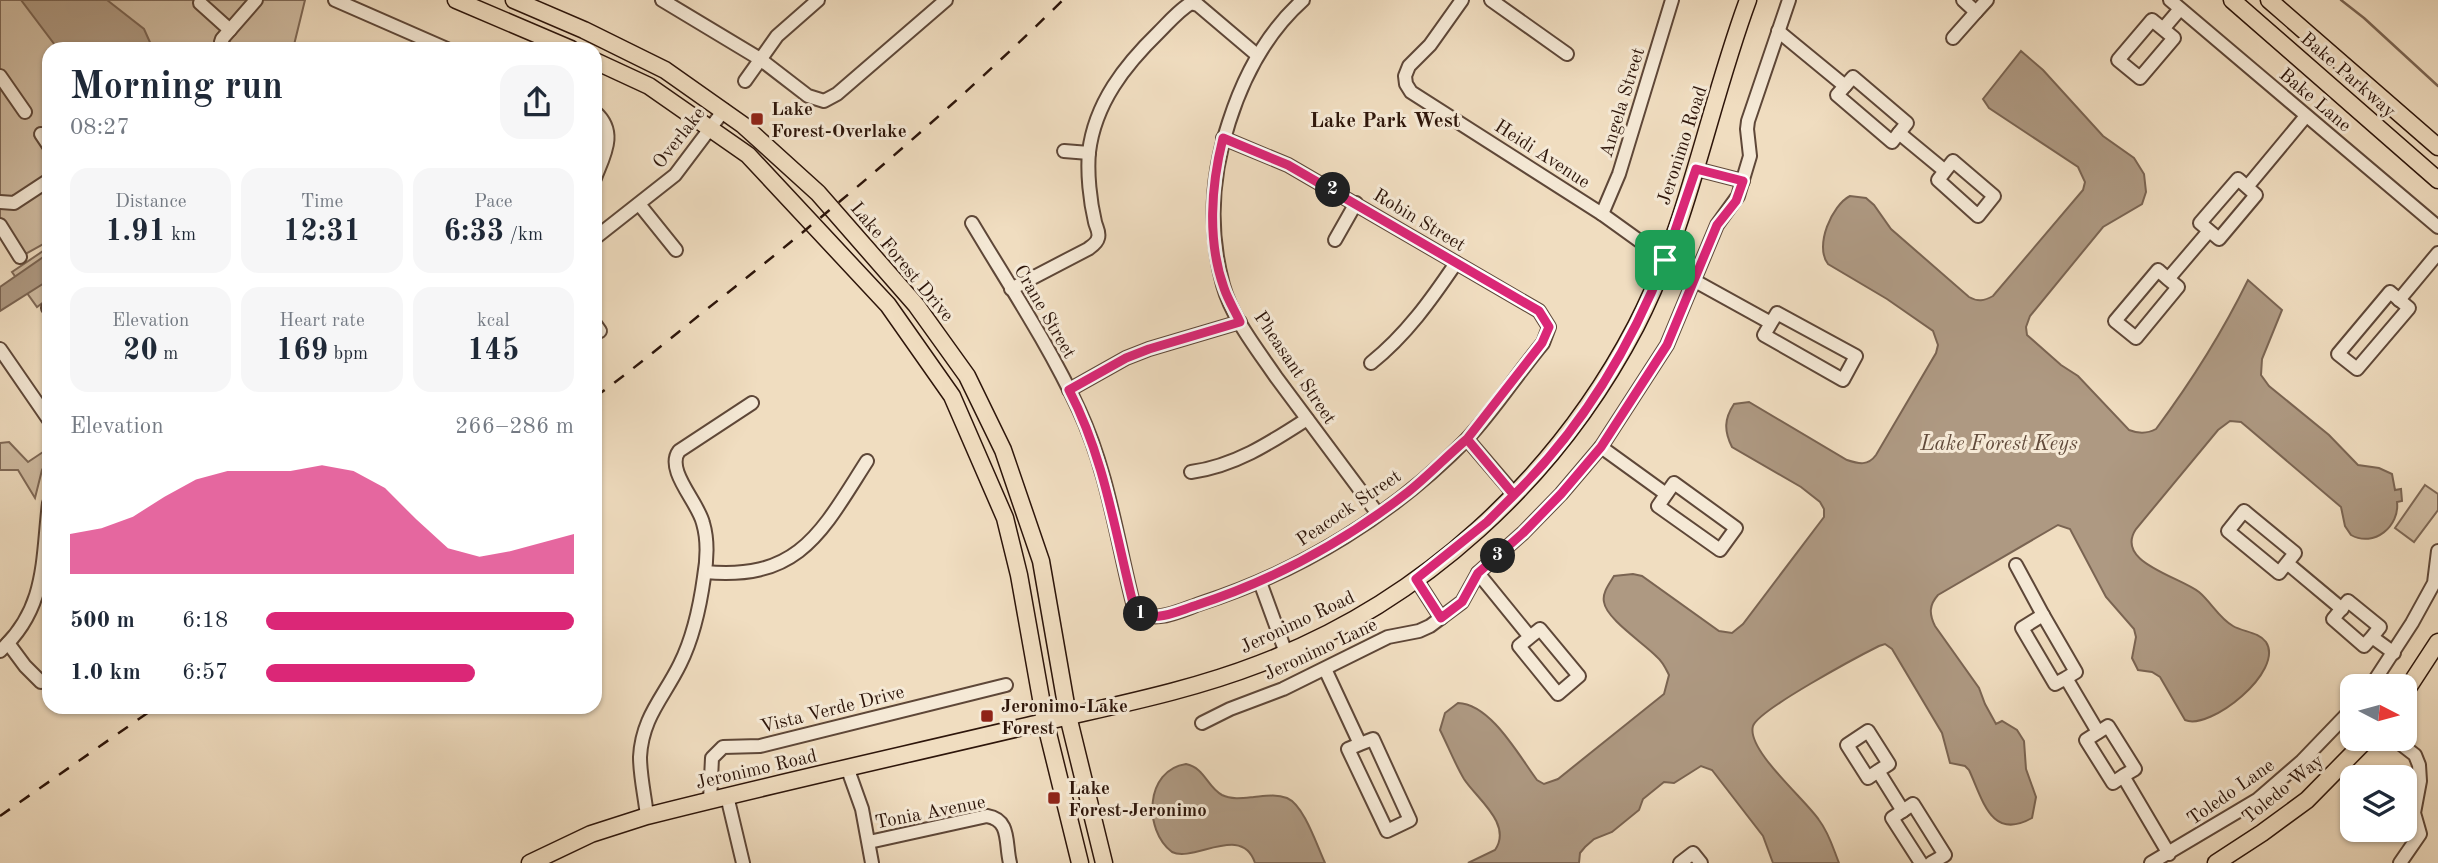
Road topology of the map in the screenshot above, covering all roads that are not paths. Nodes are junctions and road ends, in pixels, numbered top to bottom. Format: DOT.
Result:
graph roads {
  1 [pos="256,0"];
  2 [pos="335,0"];
  3 [pos="456,0"];
  4 [pos="514,0"];
  5 [pos="818,0"];
  6 [pos="946,0"];
  7 [pos="1303,0"];
  8 [pos="1462,0"];
  9 [pos="1491,0"];
  10 [pos="1672,0"];
  11 [pos="1748,0"];
  12 [pos="1789,0"];
  13 [pos="1963,0"];
  14 [pos="1986,0"];
  15 [pos="2232,0"];
  16 [pos="2269,0"];
  17 [pos="670,2"];
  18 [pos="200,3"];
  19 [pos="2175,4"];
  20 [pos="1976,12"];
  21 [pos="2163,29"];
  22 [pos="230,30"];
  23 [pos="1778,31"];
  24 [pos="1953,38"];
  25 [pos="221,42"];
  26 [pos="428,42"];
  27 [pos="555,42"];
  28 [pos="1567,54"];
  29 [pos="1257,55"];
  30 [pos="760,59"];
  31 [pos="602,64"];
  32 [pos="0,76"];
  33 [pos="745,81"];
  34 [pos="1845,86"];
  35 [pos="724,110"];
  36 [pos="25,111"];
  37 [pos="2306,116"];
  38 [pos="602,121"];
  39 [pos="711,128"];
  40 [pos="1899,133"];
  41 [pos="1223,138"];
  42 [pos="2438,147"];
  43 [pos="1064,152"];
  44 [pos="1089,153"];
  45 [pos="602,160"];
  46 [pos="1696,169"];
  47 [pos="1945,171"];
  48 [pos="2438,180"];
  49 [pos="1743,181"];
  50 [pos="42,185"];
  51 [pos="2247,187"];
  52 [pos="0,202"];
  53 [pos="1356,203"];
  54 [pos="639,204"];
  55 [pos="1602,214"];
  56 [pos="972,223"];
  57 [pos="0,225"];
  58 [pos="2438,227"];
  59 [pos="602,228"];
  60 [pos="2209,231"];
  61 [pos="1335,240"];
  62 [pos="676,250"];
  63 [pos="2438,253"];
  64 [pos="20,257"];
  65 [pos="1665,260"];
  66 [pos="1455,263"];
  67 [pos="2168,279"];
  68 [pos="1695,281"];
  69 [pos="1011,289"];
  70 [pos="2399,300"];
  71 [pos="1240,322"];
  72 [pos="1771,323"];
  73 [pos="1549,327"];
  74 [pos="0,349"];
  75 [pos="1371,363"];
  76 [pos="1069,390"];
  77 [pos="752,403"];
  78 [pos="42,409"];
  79 [pos="1307,419"];
  80 [pos="1467,439"];
  81 [pos="1601,447"];
  82 [pos="867,461"];
  83 [pos="1191,472"];
  84 [pos="1666,494"];
  85 [pos="1514,495"];
  86 [pos="1378,514"];
  87 [pos="2438,551"];
  88 [pos="2287,563"];
  89 [pos="2016,565"];
  90 [pos="705,572"];
  91 [pos="1478,573"];
  92 [pos="42,579"];
  93 [pos="1416,579"];
  94 [pos="1260,582"];
  95 [pos="2342,609"];
  96 [pos="2043,615"];
  97 [pos="1147,617"];
  98 [pos="1441,618"];
  99 [pos="1530,637"];
  100 [pos="2372,637"];
  101 [pos="2438,642"];
  102 [pos="4,647"];
  103 [pos="1286,653"];
  104 [pos="2394,653"];
  105 [pos="1325,669"];
  106 [pos="2379,674"];
  107 [pos="2417,674"];
  108 [pos="2066,678"];
  109 [pos="41,682"];
  110 [pos="1006,685"];
  111 [pos="1068,716"];
  112 [pos="1045,721"];
  113 [pos="2340,721"];
  114 [pos="1202,723"];
  115 [pos="2098,732"];
  116 [pos="1360,744"];
  117 [pos="2355,751"];
  118 [pos="2410,751"];
  119 [pos="848,767"];
  120 [pos="1878,771"];
  121 [pos="2123,776"];
  122 [pos="727,796"];
  123 [pos="710,800"];
  124 [pos="1903,811"];
  125 [pos="647,816"];
  126 [pos="869,842"];
  127 [pos="2169,854"];
  128 [pos="530,863"];
  129 [pos="743,863"];
  130 [pos="872,863"];
  131 [pos="1010,863"];
  132 [pos="1080,863"];
  133 [pos="1104,863"];
  134 [pos="1680,863"];
  135 [pos="1701,863"];
  136 [pos="1930,863"];
  137 [pos="2151,863"];
  138 [pos="2216,863"];
  139 [pos="2400,863"];
  1 -- 22 [label="street"];
  2 -- 26 [label="street"];
  3 -- 27 [label="main road"];
  4 -- 35 [label="main road, Lake Forest Drive"];
  5 -- 30 [label="street"];
  6 -- 30 [label="street"];
  7 -- 29 [label="street, Pheasant Street"];
  8 -- 55 [label="street, Heidi Avenue"];
  9 -- 28 [label="street"];
  10 -- 55 [label="street, Angela Street"];
  11 -- 46 [label="main road, Jeronimo Road"];
  12 -- 23 [label="street, Jeronimo Lane"];
  13 -- 20 [label="street"];
  14 -- 20 [label="street"];
  15 -- 48 [label="main road, Bake Parkway"];
  16 -- 42 [label="main road, Bake Parkway"];
  17 -- 30 [label="street"];
  18 -- 22 [label="street"];
  19 -- 21 [label="street"];
  19 -- 37 [label="street, Bake Lane"];
  20 -- 24 [label="street"];
  21 -- 21 [label="street"];
  22 -- 25 [label="street"];
  23 -- 34 [label="street"];
  23 -- 49 [label="street, Jeronimo Lane"];
  29 -- 41 [label="street, Pheasant Street"];
  29 -- 44 [label="street"];
  30 -- 33 [label="street"];
  31 -- 39 [label="main road, Lake Forest Drive"];
  32 -- 36 [label="street"];
  34 -- 40 [label="street"];
  34 -- 40 [label="street"];
  35 -- 39 [label="street, Overlake"];
  35 -- 111 [label="main road, Lake Forest Drive"];
  37 -- 51 [label="street"];
  37 -- 58 [label="street, Bake Lane"];
  38 -- 45 [label="street"];
  39 -- 54 [label="street, Overlake"];
  39 -- 112 [label="main road, Lake Forest Drive"];
  40 -- 47 [label="street"];
  41 -- 53 [label="street, Robin Street"];
  41 -- 71 [label="street, Pheasant Street"];
  43 -- 44 [label="street"];
  44 -- 69 [label="street"];
  46 -- 49 [label="street"];
  46 -- 65 [label="main road, Jeronimo Road"];
  47 -- 47 [label="street"];
  49 -- 68 [label="street, Jeronimo Lane"];
  50 -- 52 [label="street"];
  51 -- 60 [label="street"];
  51 -- 60 [label="street"];
  53 -- 61 [label="street"];
  53 -- 66 [label="street, Robin Street"];
  54 -- 59 [label="street, Overlake"];
  54 -- 62 [label="street"];
  55 -- 65 [label="street, Heidi Avenue"];
  56 -- 69 [label="street, Crane Street"];
  57 -- 64 [label="street"];
  60 -- 67 [label="street"];
  63 -- 70 [label="street"];
  65 -- 85 [label="main road, Jeronimo Road"];
  66 -- 73 [label="street, Robin Street"];
  66 -- 75 [label="street"];
  67 -- 67 [label="street"];
  68 -- 72 [label="street"];
  68 -- 81 [label="street, Jeronimo Lane"];
  69 -- 76 [label="street, Crane Street"];
  70 -- 70 [label="street"];
  71 -- 76 [label="street"];
  71 -- 79 [label="street, Pheasant Street"];
  72 -- 72 [label="street"];
  73 -- 80 [label="street, Peacock Street"];
  74 -- 78 [label="street"];
  76 -- 97 [label="street, Crane Street"];
  77 -- 90 [label="street"];
  79 -- 83 [label="street"];
  79 -- 86 [label="street, Pheasant Street"];
  80 -- 85 [label="street"];
  80 -- 86 [label="street, Peacock Street"];
  81 -- 84 [label="street"];
  81 -- 91 [label="street, Jeronimo Lane"];
  82 -- 90 [label="street"];
  84 -- 84 [label="street"];
  85 -- 93 [label="main road, Jeronimo Road"];
  86 -- 94 [label="street, Peacock Street"];
  87 -- 104 [label="street"];
  88 -- 88 [label="street"];
  88 -- 95 [label="street"];
  89 -- 96 [label="street"];
  90 -- 125 [label="street"];
  91 -- 98 [label="street, Jeronimo Lane"];
  91 -- 99 [label="street"];
  92 -- 102 [label="street"];
  93 -- 98 [label="street"];
  93 -- 103 [label="main road, Jeronimo Road"];
  94 -- 97 [label="street, Peacock Street"];
  94 -- 103 [label="street"];
  95 -- 100 [label="street"];
  95 -- 100 [label="street"];
  96 -- 108 [label="street"];
  96 -- 108 [label="street"];
  98 -- 105 [label="street, Jeronimo Lane"];
  99 -- 99 [label="street"];
  100 -- 104 [label="street"];
  101 -- 107 [label="main road"];
  102 -- 109 [label="street"];
  103 -- 111 [label="main road, Jeronimo Road"];
  104 -- 106 [label="street"];
  105 -- 114 [label="street, Jeronimo Lane"];
  105 -- 116 [label="street"];
  108 -- 115 [label="street"];
  110 -- 123 [label="street, Vista Verde Drive"];
  111 -- 112 [label="main road, Jeronimo Road"];
  111 -- 133 [label="main road, Lake Forest Drive"];
  112 -- 119 [label="main road, Jeronimo Road"];
  112 -- 132 [label="main road, Lake Forest Drive"];
  113 -- 127 [label="street, Toledo Lane"];
  115 -- 121 [label="street"];
  115 -- 121 [label="street"];
  116 -- 116 [label="street"];
  117 -- 138 [label="main road, Toledo Way"];
  118 -- 139 [label="street"];
  119 -- 122 [label="main road, Jeronimo Road"];
  119 -- 126 [label="street"];
  120 -- 124 [label="street"];
  121 -- 127 [label="street"];
  122 -- 123 [label="main road, Jeronimo Road"];
  122 -- 129 [label="street"];
  123 -- 125 [label="main road, Jeronimo Road"];
  124 -- 136 [label="street"];
  124 -- 136 [label="street"];
  125 -- 128 [label="main road, Jeronimo Road"];
  126 -- 130 [label="street"];
  126 -- 131 [label="street, Tonia Avenue"];
  127 -- 137 [label="street, Toledo Lane"];
  134 -- 135 [label="street"];
}
